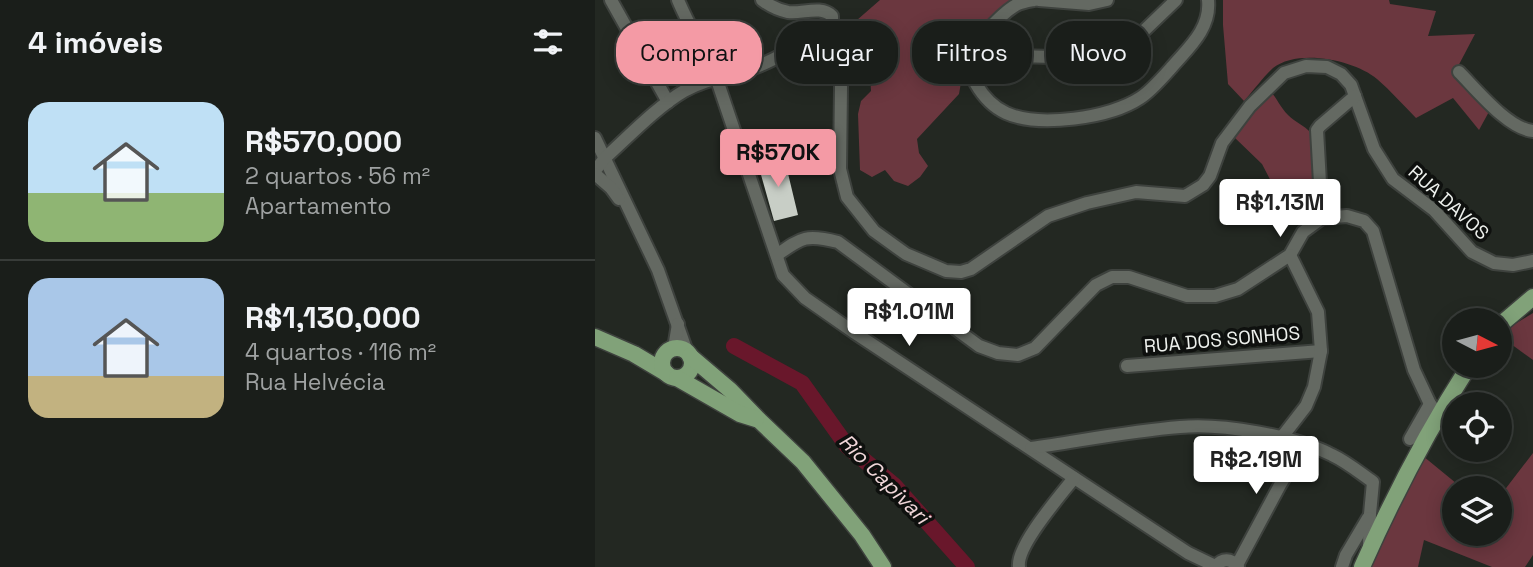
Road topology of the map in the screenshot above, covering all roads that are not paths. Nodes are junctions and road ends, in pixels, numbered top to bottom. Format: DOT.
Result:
graph roads {
  1 [pos="611,0"];
  2 [pos="678,0"];
  3 [pos="762,0"];
  4 [pos="1034,0"];
  5 [pos="1039,0"];
  6 [pos="1107,0"];
  7 [pos="1176,0"];
  8 [pos="1208,0"];
  9 [pos="686,21"];
  10 [pos="832,21"];
  11 [pos="1032,57"];
  12 [pos="1459,72"];
  13 [pos="698,84"];
  14 [pos="718,84"];
  15 [pos="841,84"];
  16 [pos="1355,96"];
  17 [pos="668,102"];
  18 [pos="1533,131"];
  19 [pos="595,138"];
  20 [pos="605,158"];
  21 [pos="595,168"];
  22 [pos="595,174"];
  23 [pos="1322,218"];
  24 [pos="633,219"];
  25 [pos="777,255"];
  26 [pos="1290,255"];
  27 [pos="1533,261"];
  28 [pos="1533,297"];
  29 [pos="1512,315"];
  30 [pos="595,337"];
  31 [pos="1321,351"];
  32 [pos="680,352"];
  33 [pos="634,354"];
  34 [pos="1126,366"];
  35 [pos="671,375"];
  36 [pos="1459,378"];
  37 [pos="1434,409"];
  38 [pos="759,420"];
  39 [pos="1282,437"];
  40 [pos="1410,439"];
  41 [pos="1305,444"];
  42 [pos="1031,448"];
  43 [pos="1074,478"];
  44 [pos="1373,482"];
  45 [pos="1395,496"];
  46 [pos="1370,514"];
  47 [pos="1369,551"];
  48 [pos="1238,566"];
  49 [pos="883,567"];
  50 [pos="1019,567"];
  51 [pos="1215,567"];
  52 [pos="1342,567"];
  53 [pos="1362,567"];
  1 -- 17 [label="street"];
  2 -- 9 [label="street"];
  3 -- 10 [label="street"];
  4 -- 8 [label="street"];
  5 -- 6 [label="street"];
  7 -- 11 [label="street"];
  12 -- 18 [label="street"];
  13 -- 17 [label="street"];
  14 -- 25 [label="street"];
  15 -- 16 [label="street, RUA DAVOS"];
  16 -- 23 [label="street"];
  16 -- 27 [label="street, RUA DAVOS"];
  17 -- 20 [label="street"];
  19 -- 20 [label="street"];
  20 -- 21 [label="street"];
  20 -- 24 [label="street"];
  22 -- 24 [label="street"];
  23 -- 26 [label="street"];
  23 -- 37 [label="street"];
  24 -- 32 [label="street"];
  25 -- 26 [label="street"];
  25 -- 42 [label="street"];
  26 -- 31 [label="street"];
  28 -- 29 [label="main road"];
  30 -- 33 [label="main road"];
  31 -- 34 [label="street, RUA DOS SONHOS"];
  31 -- 39 [label="street"];
  32 -- 33 [label="main road"];
  32 -- 35 [label="main road"];
  32 -- 35 [label="main road"];
  32 -- 38 [label="main road"];
  33 -- 35 [label="main road"];
  35 -- 38 [label="main road"];
  36 -- 37 [label="main road"];
  37 -- 40 [label="street"];
  37 -- 45 [label="main road"];
  38 -- 49 [label="main road"];
  39 -- 41 [label="street"];
  39 -- 42 [label="street"];
  41 -- 44 [label="street"];
  41 -- 48 [label="street"];
  42 -- 43 [label="street"];
  43 -- 50 [label="street"];
  43 -- 51 [label="street"];
  44 -- 45 [label="street"];
  44 -- 46 [label="street"];
  45 -- 47 [label="main road"];
  46 -- 47 [label="street"];
  46 -- 52 [label="street"];
  47 -- 53 [label="main road"];
  48 -- 51 [label="street"];
}
